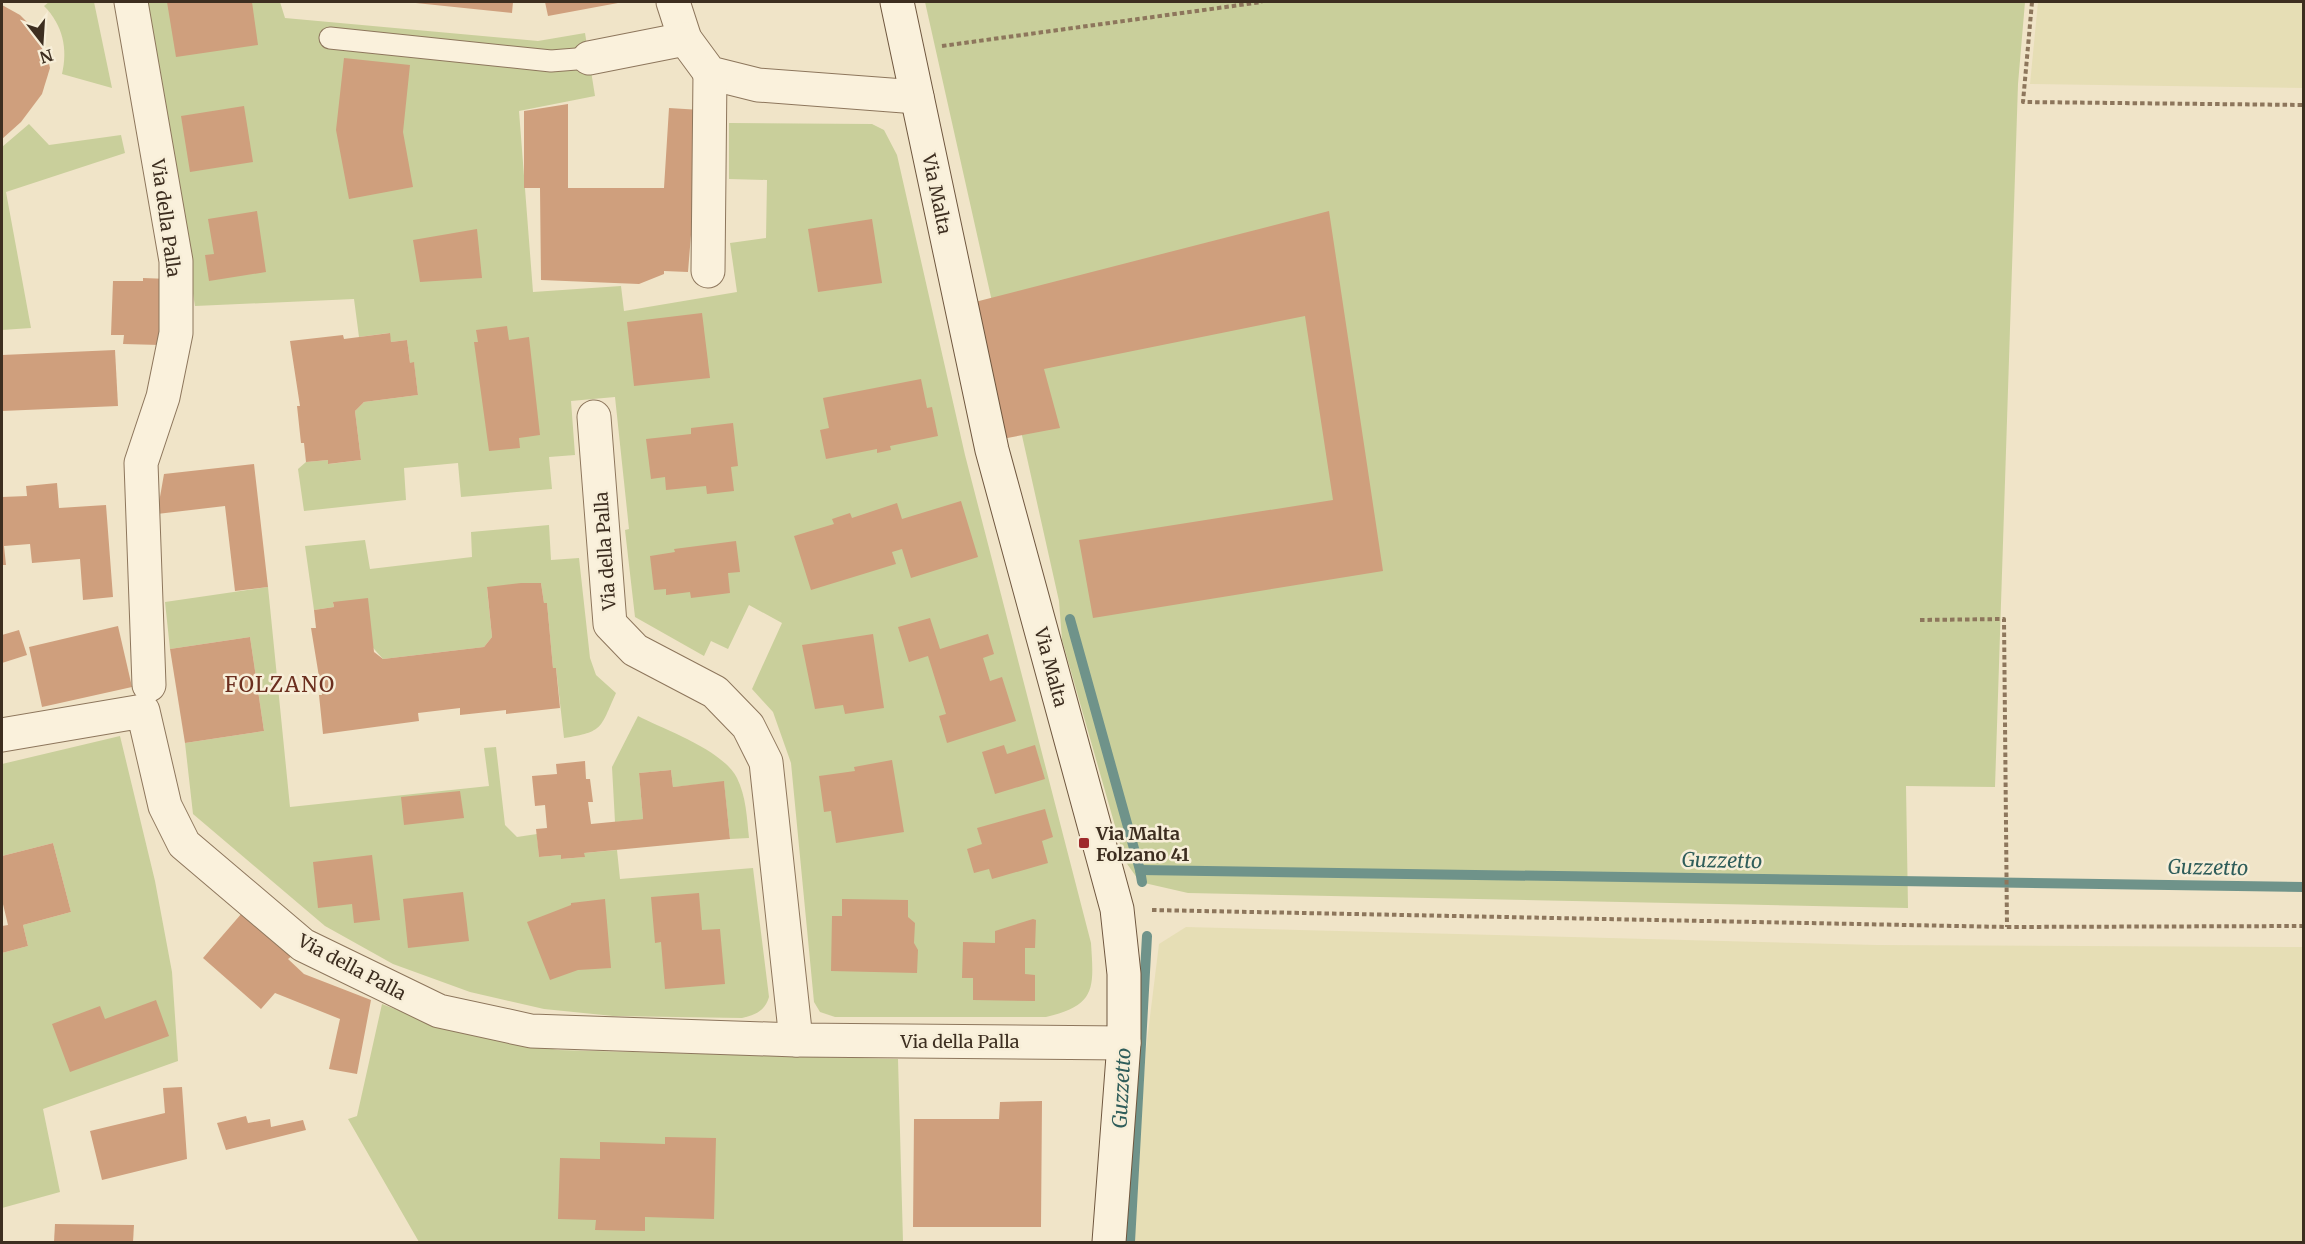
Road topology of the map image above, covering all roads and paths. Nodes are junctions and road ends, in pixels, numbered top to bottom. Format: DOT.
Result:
graph roads {
  1 [pos="131,2"];
  2 [pos="673,2"];
  3 [pos="897,2"];
  4 [pos="1262,2"];
  5 [pos="2032,2"];
  6 [pos="330,38"];
  7 [pos="685,39"];
  8 [pos="933,47"];
  9 [pos="589,58"];
  10 [pos="710,73"];
  11 [pos="917,97"];
  12 [pos="2304,105"];
  13 [pos="708,271"];
  14 [pos="594,417"];
  15 [pos="1920,620"];
  16 [pos="149,685"];
  17 [pos="2,735"];
  18 [pos="1117,909"];
  19 [pos="2304,926"];
  20 [pos="2007,927"];
  21 [pos="796,1040"];
  22 [pos="1124,1042"];
  23 [pos="1109,1242"];
  1 -- 16 [label="street, Via della Palla"];
  2 -- 7 [label="street"];
  3 -- 11 [label="street, Via Malta"];
  4 -- 8 [label="path"];
  5 -- 12 [label="path"];
  6 -- 9 [label="lane"];
  7 -- 9 [label="street"];
  7 -- 10 [label="street"];
  10 -- 11 [label="street"];
  10 -- 13 [label="street"];
  11 -- 18 [label="street, Via Malta"];
  14 -- 21 [label="street, Via della Palla"];
  15 -- 20 [label="path"];
  17 -- 21 [label="street, Via della Palla"];
  18 -- 20 [label="path"];
  18 -- 22 [label="street, Via Malta"];
  19 -- 20 [label="path"];
  21 -- 22 [label="street, Via della Palla"];
  22 -- 23 [label="street, Via Malta"];
}
